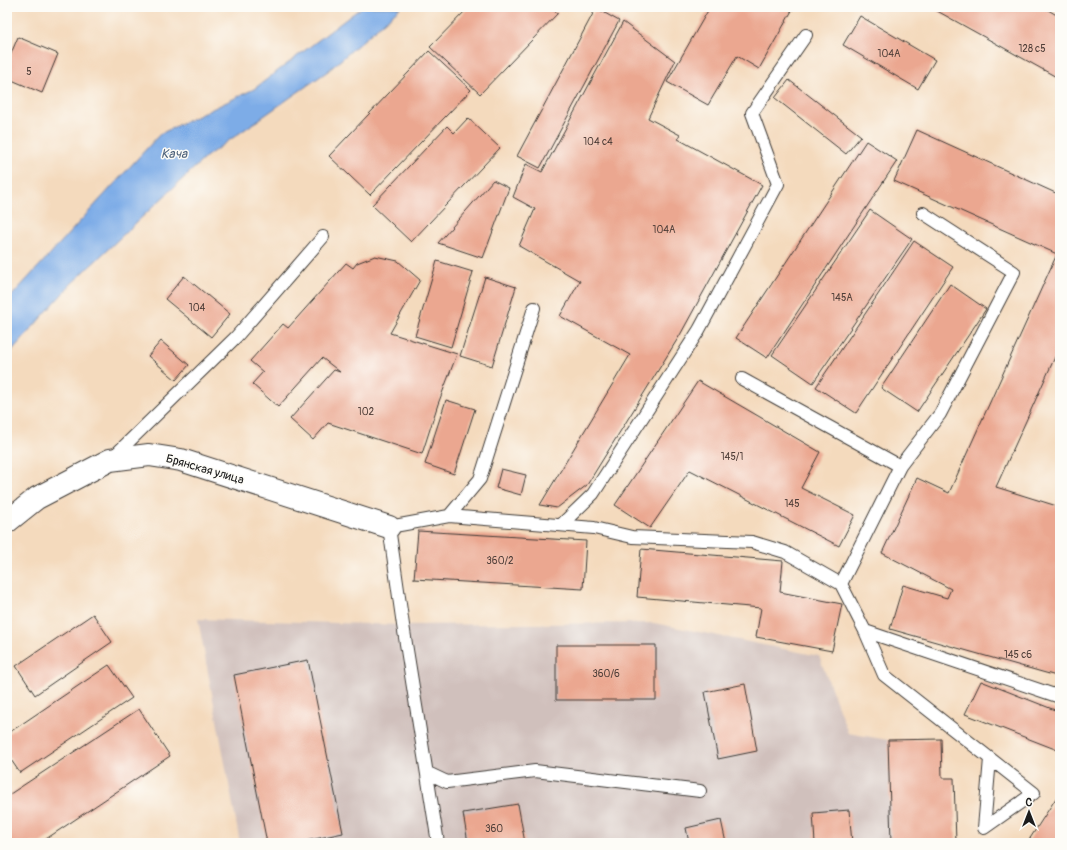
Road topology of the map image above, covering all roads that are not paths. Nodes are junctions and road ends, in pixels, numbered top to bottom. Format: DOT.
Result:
graph roads {
  1 [pos="806,35"];
  2 [pos="922,213"];
  3 [pos="323,237"];
  4 [pos="534,308"];
  5 [pos="742,379"];
  6 [pos="110,460"];
  7 [pos="900,466"];
  8 [pos="449,516"];
  9 [pos="7,522"];
  10 [pos="562,524"];
  11 [pos="390,527"];
  12 [pos="841,584"];
  13 [pos="864,631"];
  14 [pos="1060,698"];
  15 [pos="990,759"];
  16 [pos="428,773"];
  17 [pos="700,791"];
  18 [pos="438,843"];
  1 -- 10 [label="lane"];
  2 -- 7 [label="lane"];
  3 -- 6 [label="lane"];
  4 -- 8 [label="lane"];
  5 -- 7 [label="lane"];
  6 -- 9 [label="street, Брянская улица"];
  6 -- 11 [label="street, Брянская улица"];
  7 -- 12 [label="lane"];
  8 -- 10 [label="lane"];
  8 -- 11 [label="lane"];
  10 -- 12 [label="lane"];
  11 -- 16 [label="lane"];
  12 -- 13 [label="lane"];
  13 -- 14 [label="lane"];
  13 -- 15 [label="lane"];
  15 -- 15 [label="lane"];
  16 -- 17 [label="lane"];
  16 -- 18 [label="lane"];
}
